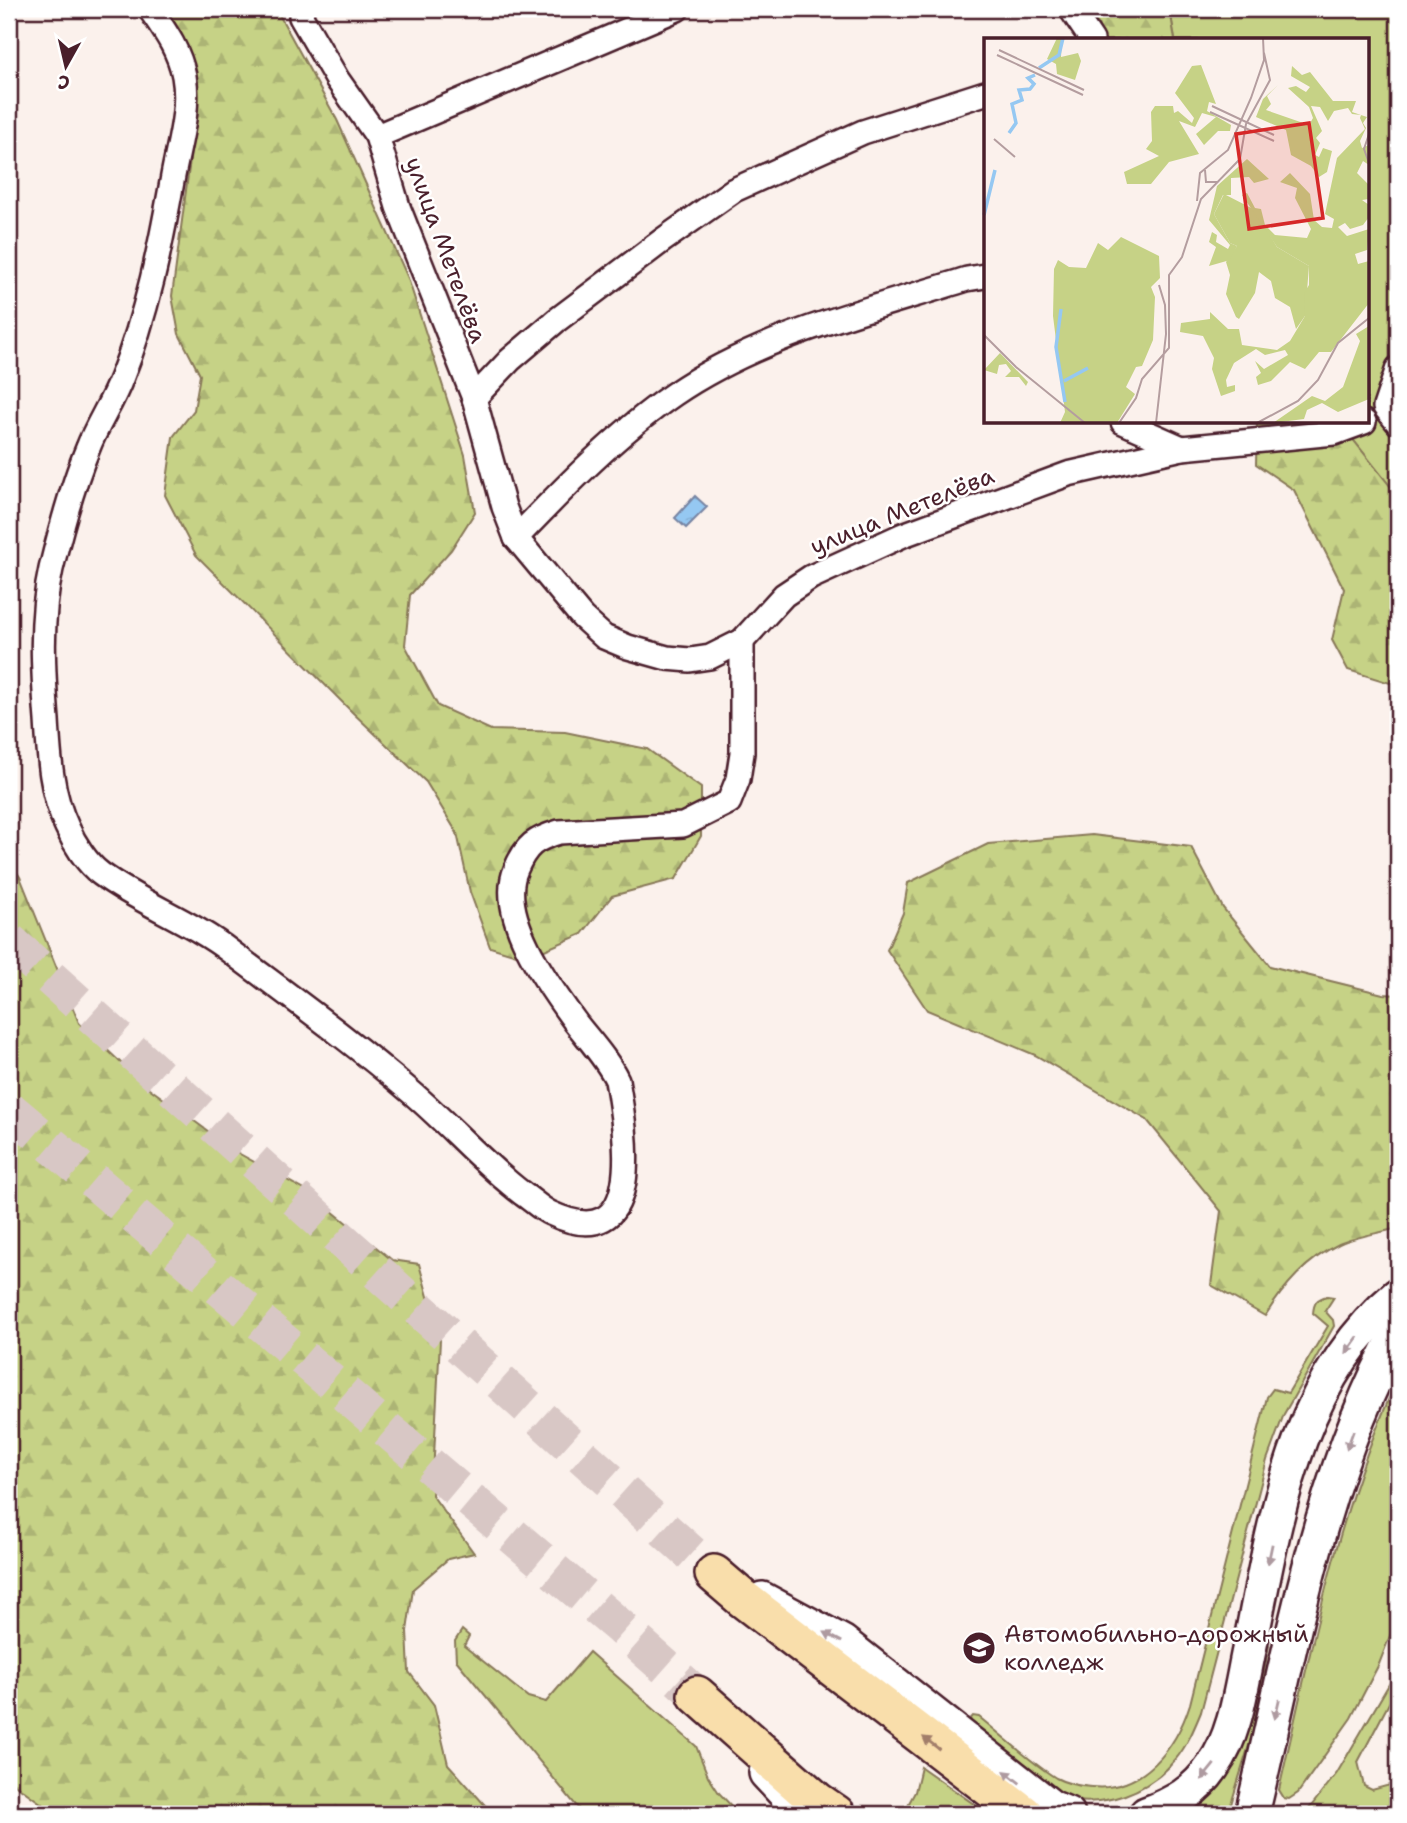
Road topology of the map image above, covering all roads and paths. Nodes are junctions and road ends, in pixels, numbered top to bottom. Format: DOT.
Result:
graph roads {
  1 [pos="150,9"];
  2 [pos="302,9"];
  3 [pos="677,9"];
  4 [pos="1071,9"];
  5 [pos="1091,38"];
  6 [pos="984,93"];
  7 [pos="377,136"];
  8 [pos="984,276"];
  9 [pos="1398,368"];
  10 [pos="474,398"];
  11 [pos="1379,418"];
  12 [pos="1128,424"];
  13 [pos="1361,424"];
  14 [pos="1182,448"];
  15 [pos="516,538"];
  16 [pos="742,641"];
  17 [pos="1398,1295"];
  18 [pos="1398,1333"];
  19 [pos="715,1574"];
  20 [pos="697,1695"];
  21 [pos="804,1814"];
  22 [pos="836,1814"];
  23 [pos="1024,1814"];
  24 [pos="1068,1814"];
  25 [pos="1146,1814"];
  26 [pos="1252,1814"];
  1 -- 16 [label="street"];
  2 -- 7 [label="street, улица Метелёва"];
  3 -- 7 [label="street"];
  4 -- 5 [label="street"];
  6 -- 10 [label="street"];
  7 -- 10 [label="street, улица Метелёва"];
  8 -- 15 [label="street"];
  9 -- 11 [label="street, улица Метелёва"];
  10 -- 15 [label="street, улица Метелёва"];
  12 -- 14 [label="street"];
  13 -- 14 [label="street, улица Метелёва"];
  14 -- 16 [label="street, улица Метелёва"];
  15 -- 16 [label="street, улица Метелёва"];
  17 -- 25 [label="main road, one-way"];
  18 -- 26 [label="main road, one-way"];
  23 -- 19 [label="main road, one-way"];
  24 -- 19 [label="main road, one-way"];
  20 -- 21 [label="main road"];
  20 -- 22 [label="main road"];
}
